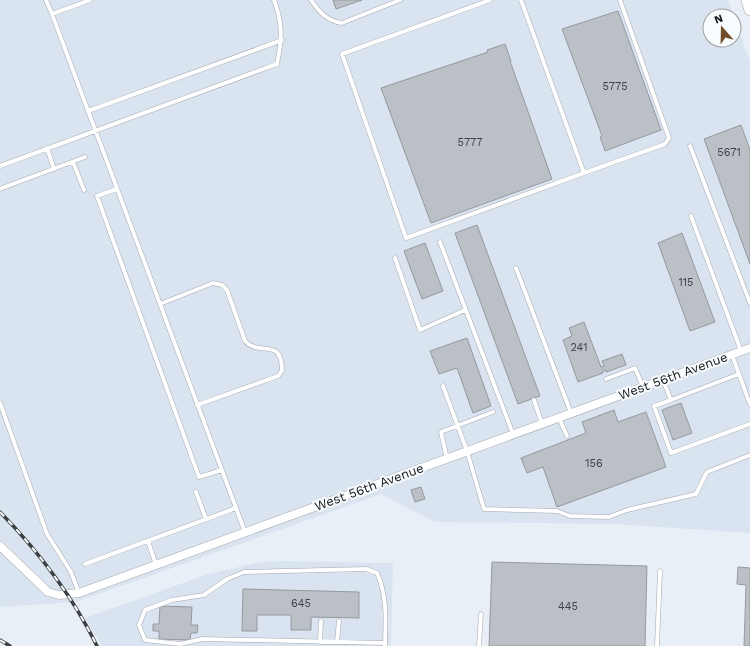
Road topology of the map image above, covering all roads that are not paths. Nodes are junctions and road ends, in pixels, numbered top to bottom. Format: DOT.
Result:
graph roads {
  1 [pos="46,0"];
  2 [pos="90,0"];
  3 [pos="274,0"];
  4 [pos="311,0"];
  5 [pos="400,0"];
  6 [pos="490,0"];
  7 [pos="521,0"];
  8 [pos="620,0"];
  9 [pos="746,0"];
  10 [pos="750,10"];
  11 [pos="52,14"];
  12 [pos="282,40"];
  13 [pos="88,111"];
  14 [pos="95,130"];
  15 [pos="690,146"];
  16 [pos="47,148"];
  17 [pos="85,157"];
  18 [pos="73,162"];
  19 [pos="0,166"];
  20 [pos="54,169"];
  21 [pos="584,173"];
  22 [pos="0,189"];
  23 [pos="117,189"];
  24 [pos="84,190"];
  25 [pos="690,216"];
  26 [pos="440,242"];
  27 [pos="395,258"];
  28 [pos="516,268"];
  29 [pos="750,303"];
  30 [pos="160,304"];
  31 [pos="465,310"];
  32 [pos="750,348"];
  33 [pos="741,351"];
  34 [pos="732,355"];
  35 [pos="739,374"];
  36 [pos="606,379"];
  37 [pos="663,380"];
  38 [pos="443,386"];
  39 [pos="643,387"];
  40 [pos="534,400"];
  41 [pos="671,400"];
  42 [pos="0,403"];
  43 [pos="750,404"];
  44 [pos="198,405"];
  45 [pos="493,412"];
  46 [pos="571,414"];
  47 [pos="559,418"];
  48 [pos="542,424"];
  49 [pos="750,424"];
  50 [pos="457,425"];
  51 [pos="513,435"];
  52 [pos="567,436"];
  53 [pos="467,451"];
  54 [pos="750,456"];
  55 [pos="447,459"];
  56 [pos="222,470"];
  57 [pos="196,492"];
  58 [pos="236,508"];
  59 [pos="206,519"];
  60 [pos="245,532"];
  61 [pos="148,540"];
  62 [pos="0,546"];
  63 [pos="85,564"];
  64 [pos="156,565"];
  65 [pos="660,571"];
  66 [pos="79,593"];
  67 [pos="481,614"];
  68 [pos="321,621"];
  69 [pos="339,621"];
  70 [pos="320,642"];
  71 [pos="336,642"];
  72 [pos="385,644"];
  73 [pos="479,646"];
  74 [pos="657,646"];
  1 -- 11 [label="lane"];
  2 -- 11 [label="lane"];
  3 -- 12 [label="lane"];
  4 -- 5 [label="lane"];
  6 -- 21 [label="lane"];
  7 -- 21 [label="lane"];
  8 -- 21 [label="lane"];
  9 -- 10 [label="street"];
  11 -- 13 [label="lane"];
  12 -- 13 [label="lane"];
  12 -- 14 [label="lane"];
  13 -- 14 [label="lane"];
  14 -- 16 [label="lane"];
  14 -- 23 [label="lane"];
  15 -- 29 [label="lane"];
  16 -- 19 [label="lane"];
  16 -- 20 [label="lane"];
  17 -- 18 [label="lane"];
  18 -- 20 [label="lane"];
  18 -- 24 [label="lane"];
  20 -- 22 [label="lane"];
  23 -- 30 [label="lane"];
  23 -- 56 [label="lane"];
  25 -- 33 [label="lane"];
  26 -- 31 [label="lane"];
  27 -- 31 [label="lane"];
  28 -- 46 [label="lane"];
  30 -- 44 [label="lane"];
  30 -- 44 [label="lane"];
  31 -- 51 [label="lane"];
  32 -- 33 [label="street, West 56th Avenue"];
  33 -- 34 [label="street, West 56th Avenue"];
  34 -- 35 [label="lane"];
  34 -- 37 [label="street, West 56th Avenue"];
  35 -- 41 [label="lane"];
  35 -- 43 [label="lane"];
  36 -- 39 [label="lane"];
  37 -- 39 [label="street, West 56th Avenue"];
  37 -- 41 [label="lane"];
  38 -- 50 [label="lane"];
  39 -- 46 [label="street, West 56th Avenue"];
  40 -- 48 [label="lane"];
  41 -- 49 [label="lane"];
  42 -- 66 [label="lane"];
  44 -- 56 [label="lane"];
  45 -- 50 [label="lane"];
  46 -- 47 [label="street, West 56th Avenue"];
  47 -- 48 [label="street, West 56th Avenue"];
  47 -- 52 [label="lane"];
  48 -- 51 [label="street, West 56th Avenue"];
  50 -- 53 [label="lane"];
  50 -- 55 [label="lane"];
  51 -- 53 [label="street, West 56th Avenue"];
  53 -- 54 [label="lane"];
  53 -- 55 [label="street, West 56th Avenue"];
  55 -- 60 [label="street, West 56th Avenue"];
  56 -- 58 [label="lane"];
  57 -- 59 [label="lane"];
  58 -- 59 [label="lane"];
  58 -- 60 [label="lane"];
  59 -- 61 [label="lane"];
  60 -- 64 [label="street, West 56th Avenue"];
  61 -- 63 [label="lane"];
  61 -- 64 [label="lane"];
  62 -- 66 [label="street, West 56th Avenue"];
  64 -- 66 [label="street, West 56th Avenue"];
  65 -- 74 [label="lane"];
  67 -- 73 [label="lane"];
  68 -- 70 [label="lane"];
  69 -- 71 [label="lane"];
  70 -- 71 [label="lane"];
  70 -- 72 [label="lane"];
  71 -- 72 [label="lane"];
}
